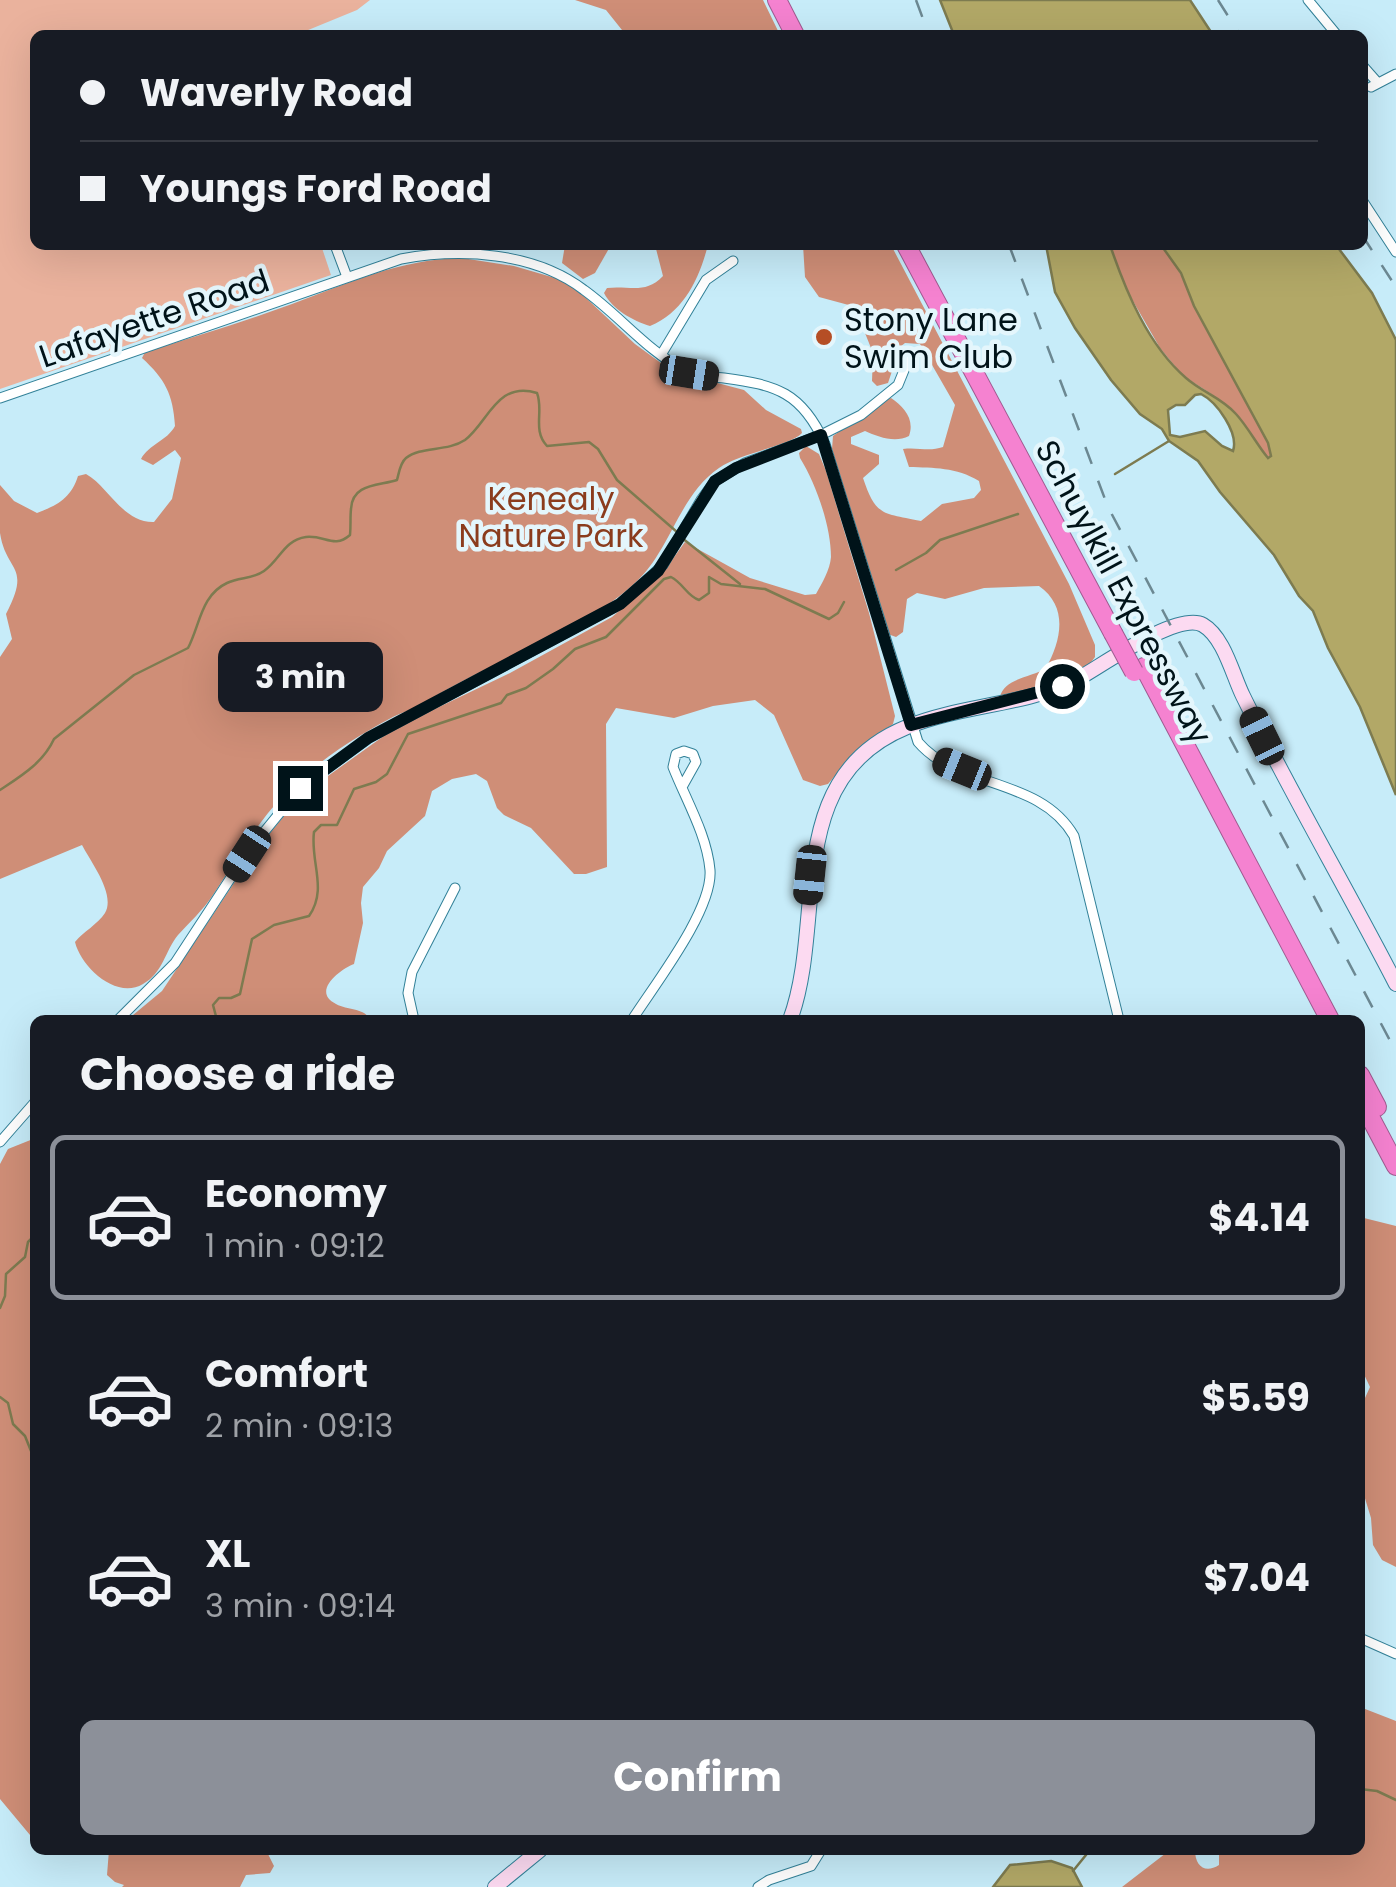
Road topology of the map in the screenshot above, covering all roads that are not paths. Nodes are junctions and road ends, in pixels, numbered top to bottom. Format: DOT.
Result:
graph roads {
  1 [pos="777,0"];
  2 [pos="790,0"];
  3 [pos="1308,0"];
  4 [pos="792,30"];
  5 [pos="805,30"];
  6 [pos="1334,30"];
  7 [pos="1368,74"];
  8 [pos="1396,74"];
  9 [pos="1368,209"];
  10 [pos="337,250"];
  11 [pos="909,250"];
  12 [pos="921,250"];
  13 [pos="1396,252"];
  14 [pos="734,260"];
  15 [pos="347,277"];
  16 [pos="911,354"];
  17 [pos="661,355"];
  18 [pos="0,398"];
  19 [pos="821,435"];
  20 [pos="1026,459"];
  21 [pos="1139,669"];
  22 [pos="911,725"];
  23 [pos="682,787"];
  24 [pos="455,888"];
  25 [pos="1396,984"];
  26 [pos="123,1015"];
  27 [pos="413,1015"];
  28 [pos="635,1015"];
  29 [pos="791,1015"];
  30 [pos="1118,1015"];
  31 [pos="1316,1015"];
  32 [pos="1327,1015"];
  33 [pos="1365,1084"];
  34 [pos="1365,1107"];
  35 [pos="30,1108"];
  36 [pos="0,1142"];
  37 [pos="1396,1142"];
  38 [pos="1396,1166"];
  39 [pos="1365,1640"];
  40 [pos="1396,1654"];
  41 [pos="534,1855"];
  42 [pos="818,1855"];
  43 [pos="495,1887"];
  44 [pos="758,1887"];
  1 -- 4 [label="highway"];
  2 -- 5 [label="highway"];
  3 -- 6 [label="street"];
  7 -- 8 [label="street"];
  9 -- 13 [label="street"];
  10 -- 15 [label="street"];
  11 -- 20 [label="highway, Schuylkill Expressway"];
  12 -- 20 [label="highway, Schuylkill Expressway"];
  14 -- 17 [label="street"];
  15 -- 17 [label="street, Lafayette Road"];
  15 -- 18 [label="street, Lafayette Road"];
  16 -- 19 [label="street"];
  17 -- 19 [label="street, Lafayette Road"];
  19 -- 22 [label="street, Lafayette Road"];
  19 -- 26 [label="street"];
  20 -- 21 [label="highway, Schuylkill Expressway, bridge"];
  21 -- 31 [label="highway, Schuylkill Expressway"];
  21 -- 32 [label="highway, Schuylkill Expressway"];
  22 -- 25 [label="street"];
  22 -- 29 [label="street"];
  22 -- 30 [label="street, Lafayette Road"];
  23 -- 28 [label="street"];
  24 -- 27 [label="street"];
  33 -- 37 [label="highway"];
  34 -- 38 [label="highway"];
  35 -- 36 [label="street"];
  39 -- 40 [label="street"];
  41 -- 43 [label="street"];
  42 -- 44 [label="street"];
}
